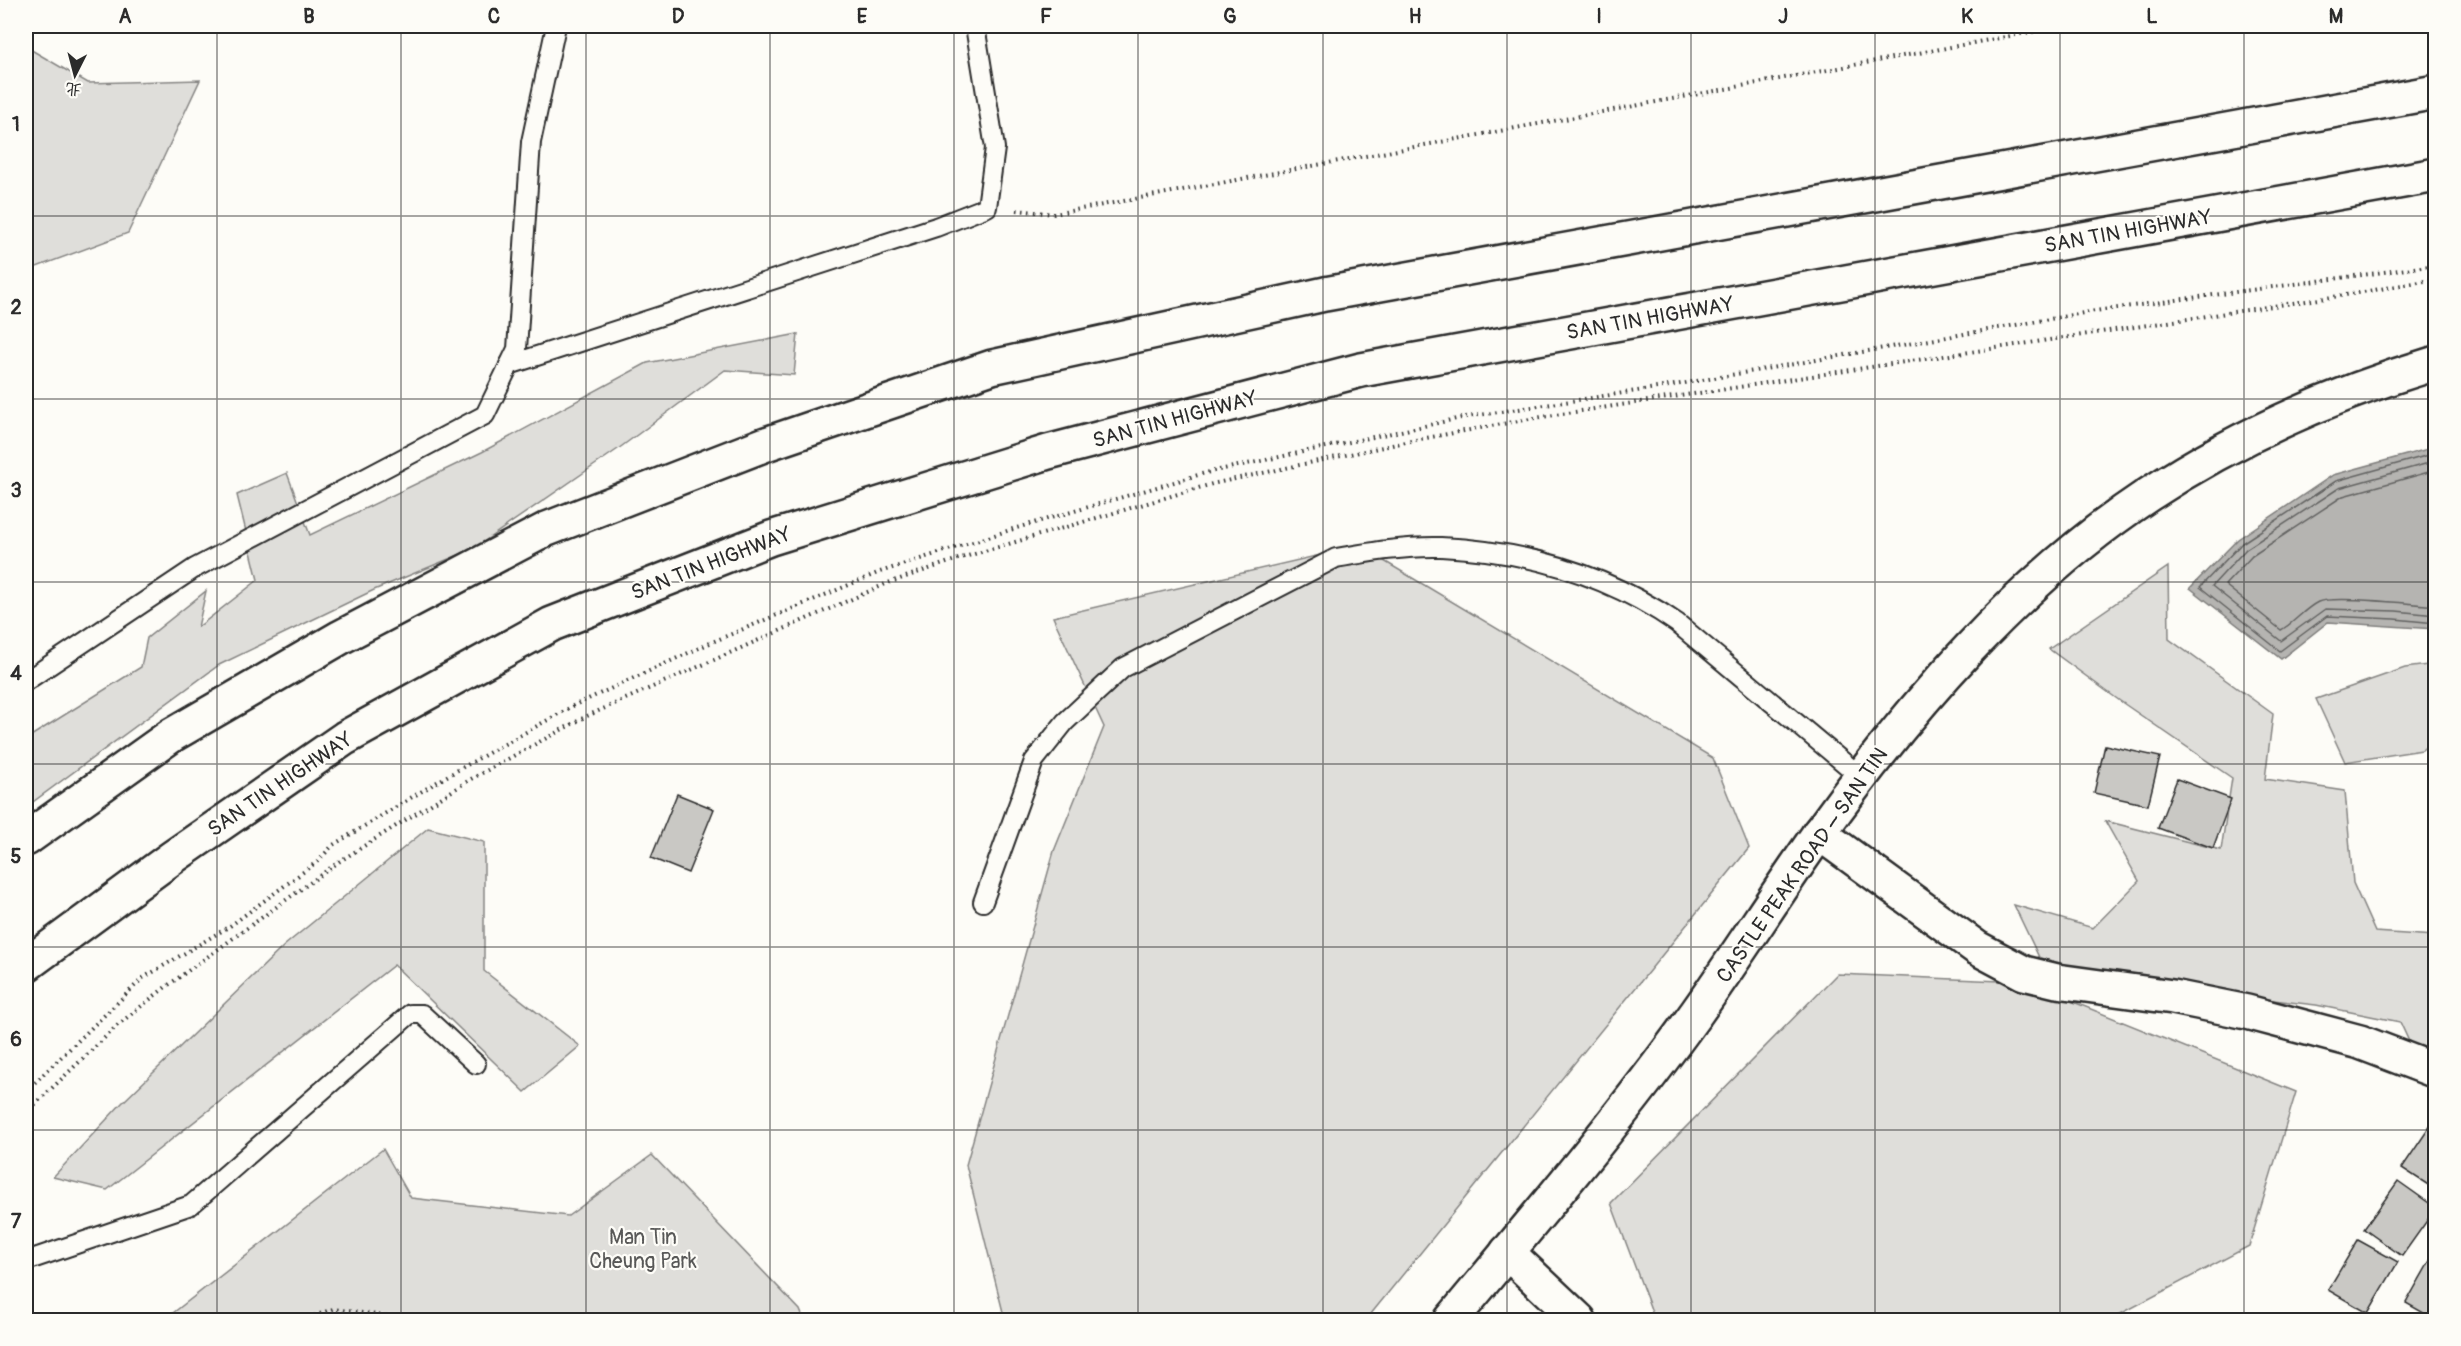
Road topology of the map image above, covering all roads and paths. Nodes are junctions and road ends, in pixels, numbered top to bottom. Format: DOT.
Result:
graph roads {
  1 [pos="556,26"];
  2 [pos="975,26"];
  3 [pos="2064,26"];
  4 [pos="2436,92"];
  5 [pos="2436,175"];
  6 [pos="987,207"];
  7 [pos="2436,265"];
  8 [pos="2436,279"];
  9 [pos="2436,363"];
  10 [pos="509,365"];
  11 [pos="26,681"];
  12 [pos="1861,777"];
  13 [pos="1819,833"];
  14 [pos="26,839"];
  15 [pos="983,902"];
  16 [pos="26,965"];
  17 [pos="476,1064"];
  18 [pos="2436,1071"];
  19 [pos="26,1091"];
  20 [pos="26,1113"];
  21 [pos="1508,1252"];
  22 [pos="26,1261"];
  23 [pos="303,1320"];
  24 [pos="407,1320"];
  25 [pos="1450,1320"];
  26 [pos="1579,1320"];
  1 -- 10 [label="lane"];
  2 -- 6 [label="lane"];
  3 -- 6 [label="path"];
  4 -- 14 [label="main road"];
  5 -- 16 [label="main road, SAN TIN HIGHWAY"];
  6 -- 10 [label="lane"];
  7 -- 19 [label="path"];
  8 -- 20 [label="path"];
  9 -- 12 [label="main road, CASTLE PEAK ROAD – SAN TIN"];
  10 -- 11 [label="lane"];
  12 -- 13 [label="main road, CASTLE PEAK ROAD – SAN TIN"];
  12 -- 15 [label="lane"];
  13 -- 18 [label="main road"];
  13 -- 21 [label="main road, CASTLE PEAK ROAD – SAN TIN"];
  17 -- 22 [label="lane"];
  21 -- 25 [label="main road, CASTLE PEAK ROAD – SAN TIN"];
  21 -- 26 [label="main road"];
  23 -- 24 [label="path"];
}
